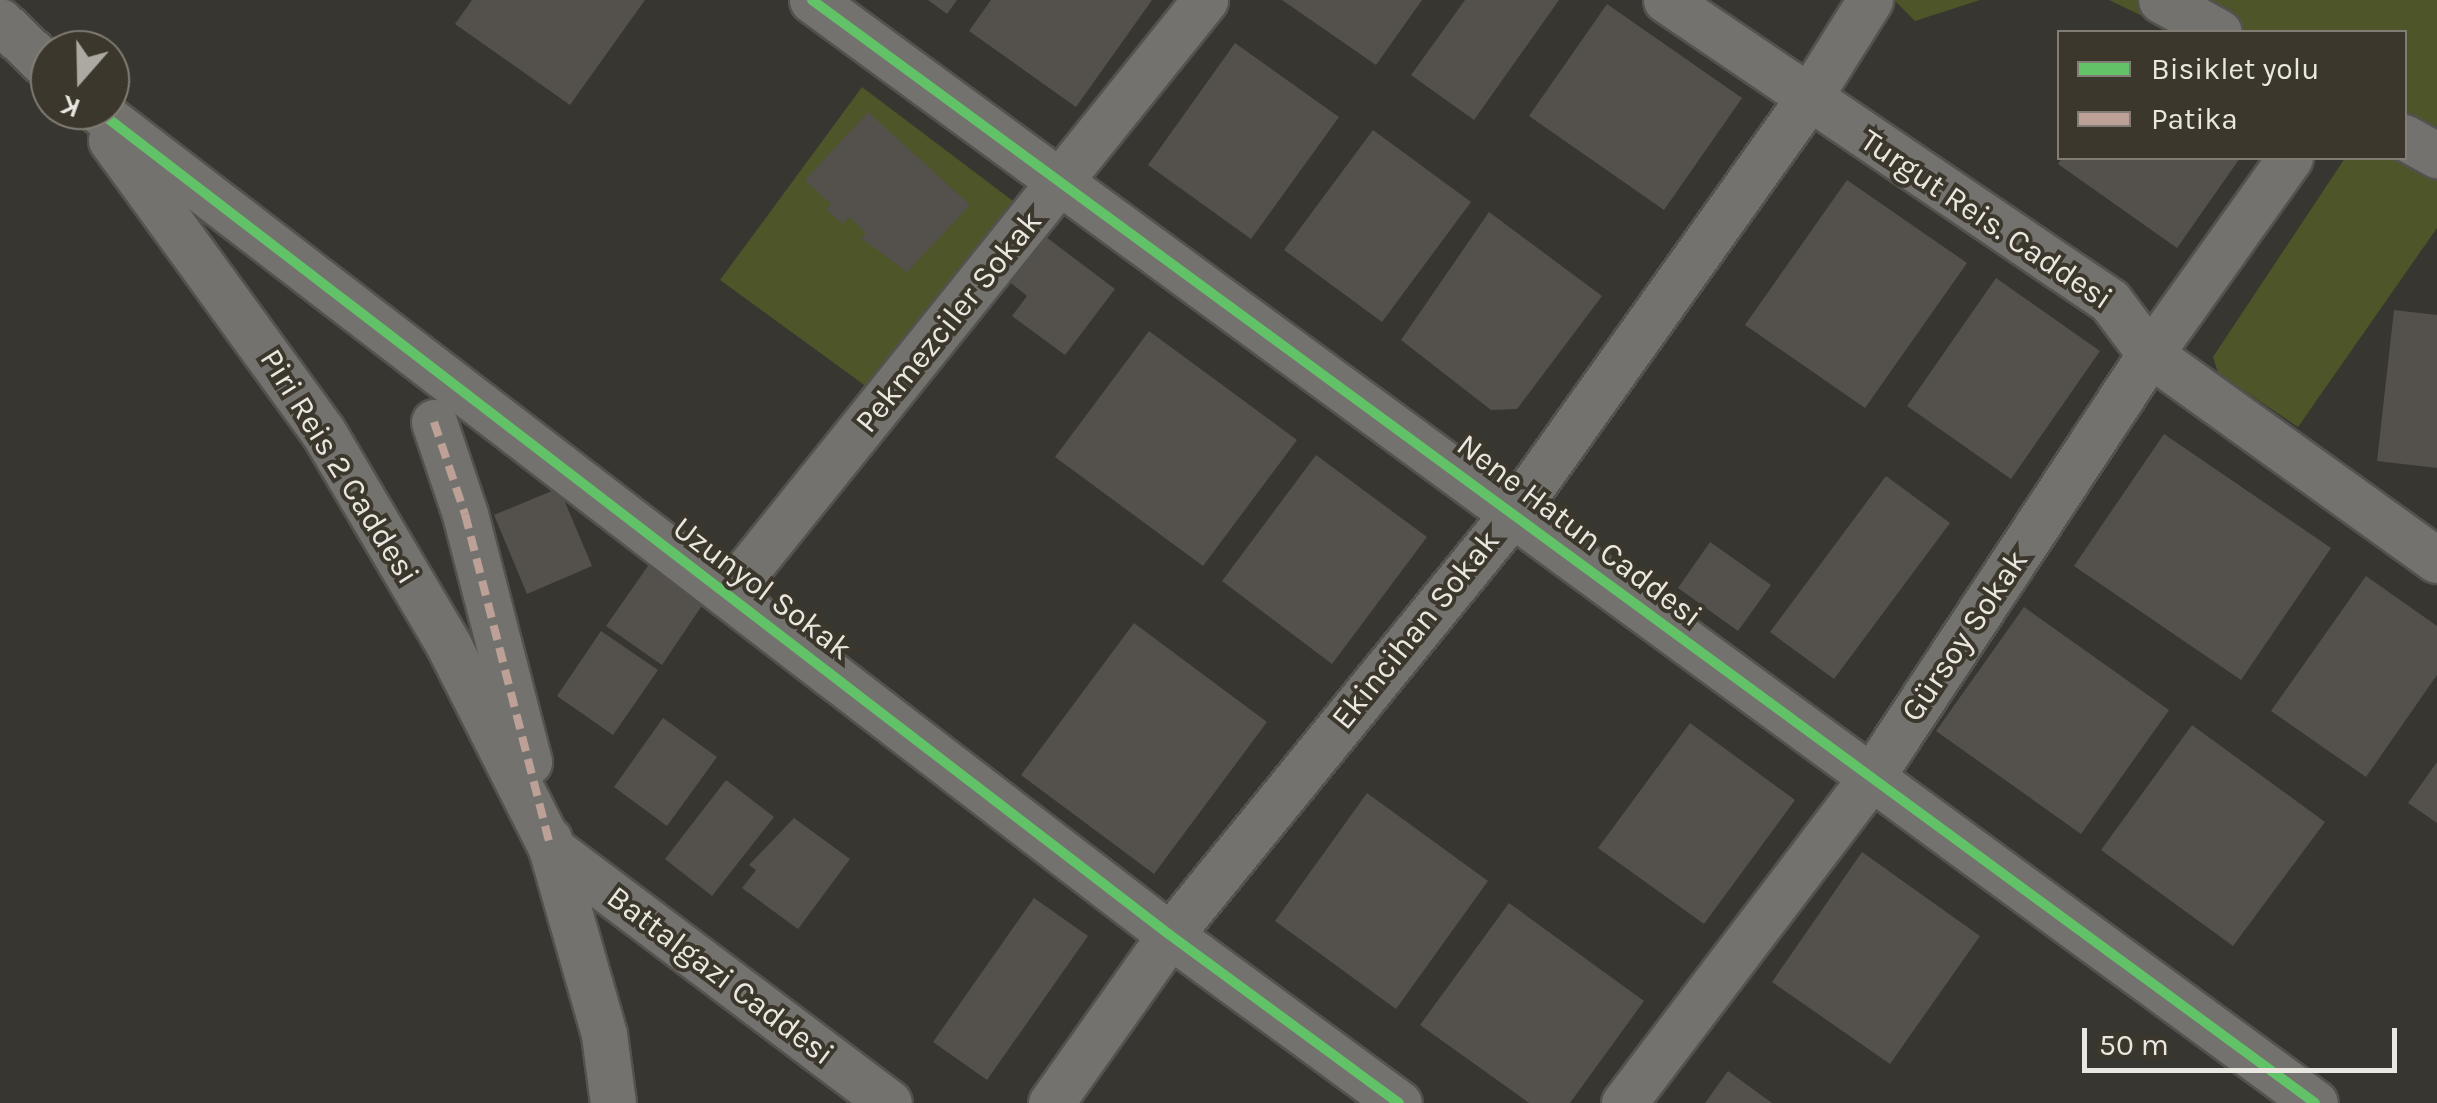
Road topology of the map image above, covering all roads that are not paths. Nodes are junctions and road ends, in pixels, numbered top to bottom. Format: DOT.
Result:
graph roads {
  1 [pos="812,0"];
  2 [pos="1205,0"];
  3 [pos="1666,0"];
  4 [pos="1870,0"];
  5 [pos="2162,0"];
  6 [pos="0,21"];
  7 [pos="2215,30"];
  8 [pos="30,49"];
  9 [pos="1808,99"];
  10 [pos="104,130"];
  11 [pos="123,130"];
  12 [pos="2407,139"];
  13 [pos="2437,156"];
  14 [pos="2289,160"];
  15 [pos="1062,184"];
  16 [pos="2150,354"];
  17 [pos="434,422"];
  18 [pos="1514,512"];
  19 [pos="2437,560"];
  20 [pos="728,594"];
  21 [pos="1870,779"];
  22 [pos="551,848"];
  23 [pos="1170,935"];
  24 [pos="613,1103"];
  25 [pos="888,1103"];
  26 [pos="1051,1103"];
  27 [pos="1399,1103"];
  28 [pos="1624,1103"];
  29 [pos="2315,1103"];
  1 -- 15 [label="street, Nene Hatun Caddesi"];
  2 -- 15 [label="street, Pekmezciler Sokak"];
  3 -- 9 [label="street, Turgut Reis. Caddesi"];
  4 -- 9 [label="street, Ekincihan Sokak"];
  5 -- 7 [label="street"];
  6 -- 8 [label="street"];
  9 -- 16 [label="street, Turgut Reis. Caddesi"];
  9 -- 18 [label="street, Ekincihan Sokak"];
  10 -- 22 [label="street, Piri Reis 2 Caddesi"];
  11 -- 20 [label="street, Uzunyol Sokak"];
  12 -- 13 [label="street"];
  14 -- 16 [label="street, Gürsoy Sokak"];
  15 -- 18 [label="street, Nene Hatun Caddesi"];
  15 -- 20 [label="street, Pekmezciler Sokak"];
  16 -- 19 [label="street, Turgut Reis. Caddesi"];
  16 -- 21 [label="street, Gürsoy Sokak"];
  17 -- 22 [label="street, Piri Reis 2 Caddesi"];
  18 -- 21 [label="street, Nene Hatun Caddesi"];
  18 -- 23 [label="street, Ekincihan Sokak"];
  20 -- 23 [label="street, Uzunyol Sokak"];
  21 -- 28 [label="street, Gürsoy Sokak"];
  21 -- 29 [label="street, Nene Hatun Caddesi"];
  22 -- 24 [label="street, Piri Reis 2 Caddesi"];
  22 -- 25 [label="street, Battalgazi Caddesi"];
  23 -- 26 [label="street, Ekincihan Sokak"];
  23 -- 27 [label="street, Uzunyol Sokak"];
}
